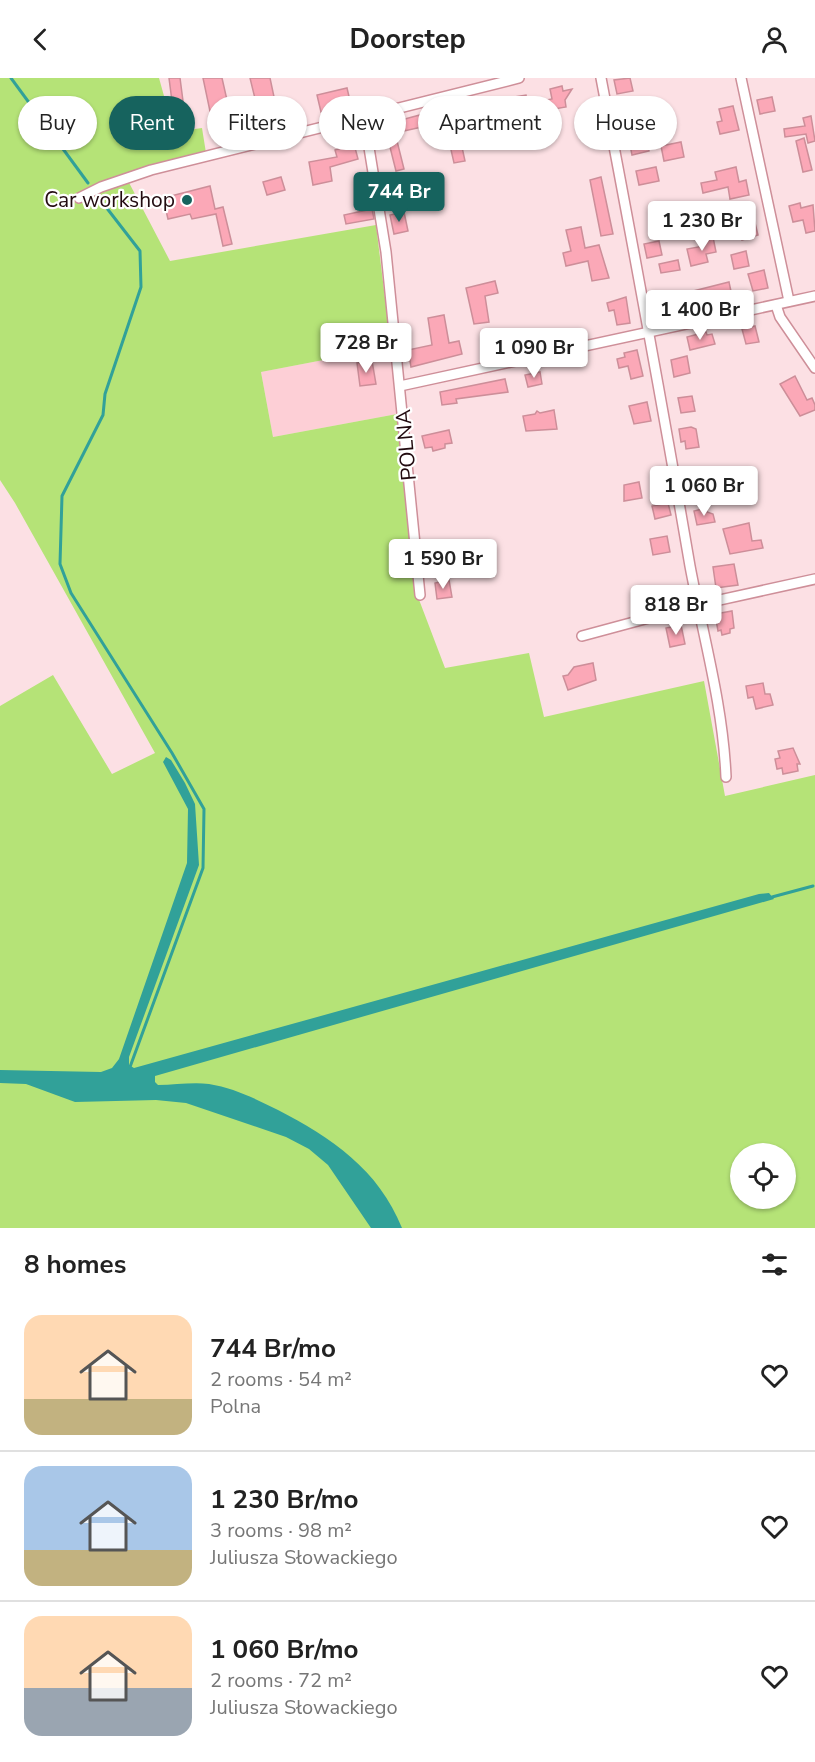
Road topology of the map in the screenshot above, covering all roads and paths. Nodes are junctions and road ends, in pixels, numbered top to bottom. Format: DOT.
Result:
graph roads {
  1 [pos="519,78"];
  2 [pos="601,78"];
  3 [pos="741,78"];
  4 [pos="406,106"];
  5 [pos="319,128"];
  6 [pos="369,150"];
  7 [pos="79,198"];
  8 [pos="815,296"];
  9 [pos="789,301"];
  10 [pos="776,305"];
  11 [pos="650,332"];
  12 [pos="815,368"];
  13 [pos="400,386"];
  14 [pos="815,579"];
  15 [pos="420,595"];
  16 [pos="697,604"];
  17 [pos="582,636"];
  18 [pos="726,777"];
  1 -- 4 [label="street"];
  2 -- 11 [label="street"];
  3 -- 9 [label="street"];
  5 -- 7 [label="street"];
  6 -- 13 [label="street, POLNA"];
  8 -- 9 [label="street"];
  9 -- 10 [label="street"];
  10 -- 11 [label="street"];
  10 -- 12 [label="street"];
  11 -- 13 [label="street"];
  11 -- 16 [label="street"];
  13 -- 15 [label="street, POLNA"];
  14 -- 16 [label="street"];
  16 -- 17 [label="street"];
  16 -- 18 [label="street"];
}
